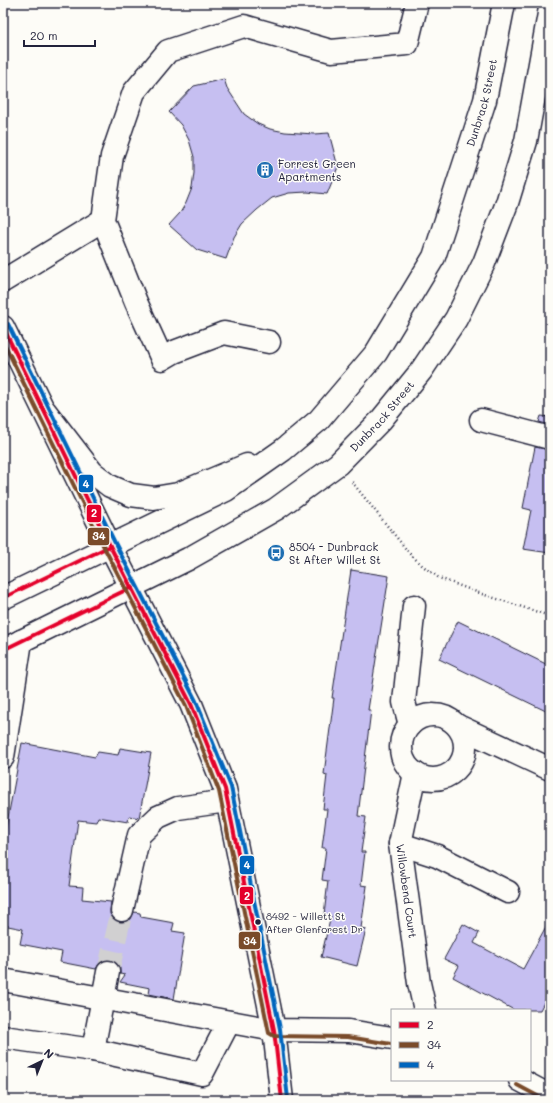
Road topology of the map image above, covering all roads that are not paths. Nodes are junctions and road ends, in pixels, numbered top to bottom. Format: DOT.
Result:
graph roads {
  1 [pos="417,3"];
  2 [pos="504,3"];
  3 [pos="550,8"];
  4 [pos="103,220"];
  5 [pos="3,281"];
  6 [pos="3,328"];
  7 [pos="269,342"];
  8 [pos="45,412"];
  9 [pos="481,420"];
  10 [pos="550,438"];
  11 [pos="283,450"];
  12 [pos="110,546"];
  13 [pos="132,587"];
  14 [pos="3,598"];
  15 [pos="414,606"];
  16 [pos="12,646"];
  17 [pos="410,725"];
  18 [pos="458,726"];
  19 [pos="3,757"];
  20 [pos="550,769"];
  21 [pos="414,773"];
  22 [pos="227,801"];
  23 [pos="400,844"];
  24 [pos="508,892"];
  25 [pos="122,910"];
  26 [pos="108,972"];
  27 [pos="3,980"];
  28 [pos="102,998"];
  29 [pos="425,1009"];
  30 [pos="229,1022"];
  31 [pos="274,1030"];
  32 [pos="3,1036"];
  33 [pos="391,1038"];
  34 [pos="93,1050"];
  35 [pos="522,1081"];
  36 [pos="550,1096"];
  37 [pos="282,1100"];
  1 -- 4 [label="main road"];
  2 -- 11 [label="main road, Dunbrack Street"];
  3 -- 13 [label="main road, Dunbrack Street"];
  4 -- 5 [label="main road"];
  4 -- 7 [label="main road"];
  6 -- 8 [label="main road"];
  8 -- 11 [label="main road"];
  8 -- 12 [label="main road"];
  9 -- 10 [label="main road"];
  11 -- 12 [label="main road, Dunbrack Street"];
  12 -- 13 [label="main road"];
  12 -- 14 [label="main road, Dunbrack Street"];
  13 -- 16 [label="main road, Dunbrack Street"];
  13 -- 22 [label="main road"];
  15 -- 17 [label="main road"];
  16 -- 19 [label="main road"];
  17 -- 18 [label="main road"];
  17 -- 21 [label="main road"];
  18 -- 20 [label="main road"];
  18 -- 21 [label="main road"];
  21 -- 23 [label="main road, Willowbend Court"];
  22 -- 25 [label="main road"];
  22 -- 31 [label="main road"];
  23 -- 24 [label="main road"];
  23 -- 29 [label="main road, Willowbend Court"];
  26 -- 28 [label="main road"];
  27 -- 28 [label="main road"];
  28 -- 30 [label="main road"];
  28 -- 34 [label="main road"];
  30 -- 31 [label="main road"];
  30 -- 34 [label="main road"];
  31 -- 33 [label="main road"];
  31 -- 37 [label="main road"];
  32 -- 34 [label="main road"];
  35 -- 36 [label="main road"];
}
